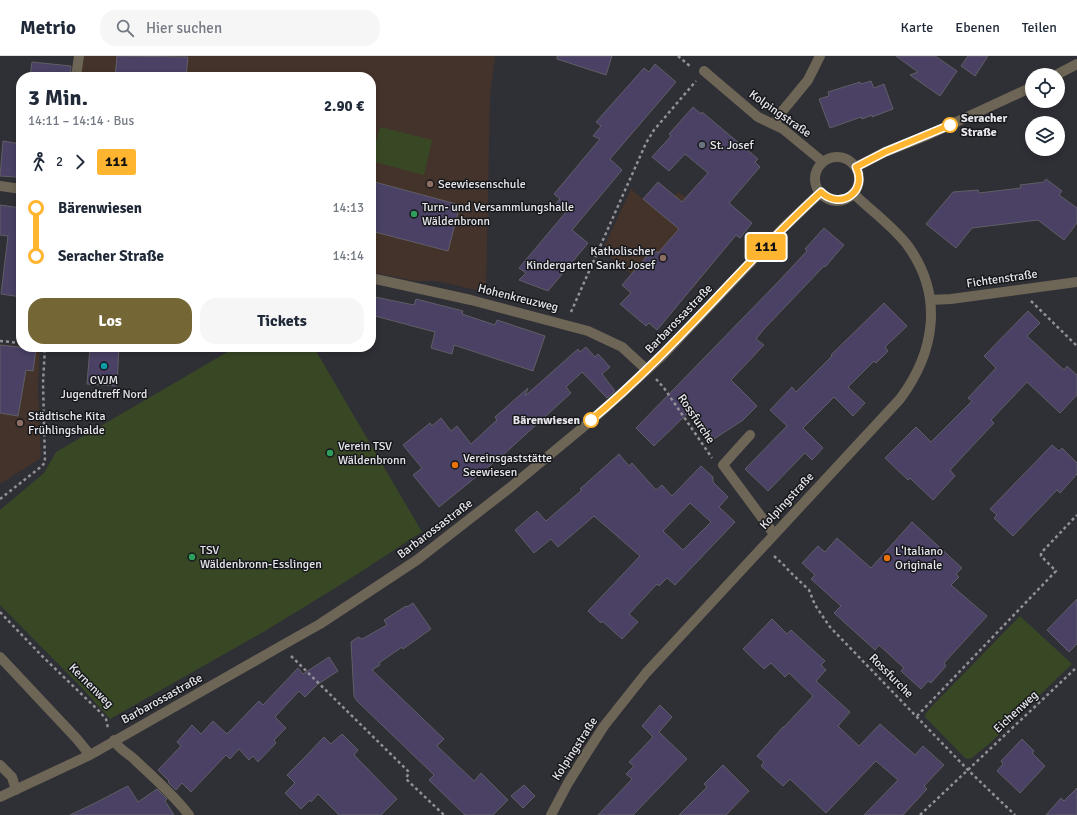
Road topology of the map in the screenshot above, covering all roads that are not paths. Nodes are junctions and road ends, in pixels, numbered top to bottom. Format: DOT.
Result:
graph roads {
  1 [pos="79,56"];
  2 [pos="820,56"];
  3 [pos="1077,64"];
  4 [pos="1065,70"];
  5 [pos="704,71"];
  6 [pos="77,72"];
  7 [pos="1025,90"];
  8 [pos="774,124"];
  9 [pos="823,162"];
  10 [pos="856,167"];
  11 [pos="0,186"];
  12 [pos="16,188"];
  13 [pos="821,192"];
  14 [pos="853,193"];
  15 [pos="376,279"];
  16 [pos="1077,282"];
  17 [pos="930,300"];
  18 [pos="647,370"];
  19 [pos="750,435"];
  20 [pos="774,534"];
  21 [pos="0,657"];
  22 [pos="114,740"];
  23 [pos="90,755"];
  24 [pos="0,765"];
  25 [pos="16,790"];
  26 [pos="0,797"];
  27 [pos="189,815"];
  28 [pos="551,815"];
  1 -- 6 [label="street"];
  2 -- 8 [label="street"];
  3 -- 4 [label="street"];
  5 -- 8 [label="street, Kolpingstraße"];
  7 -- 10 [label="street"];
  8 -- 9 [label="street, Kolpingstraße"];
  9 -- 10 [label="street"];
  9 -- 13 [label="street"];
  10 -- 14 [label="street"];
  11 -- 12 [label="street"];
  13 -- 14 [label="street"];
  13 -- 18 [label="street, Barbarossastraße"];
  14 -- 17 [label="street, Kolpingstraße"];
  15 -- 18 [label="street, Hohenkreuzweg"];
  16 -- 17 [label="street, Fichtenstraße"];
  17 -- 20 [label="street, Kolpingstraße"];
  18 -- 22 [label="street, Barbarossastraße"];
  19 -- 20 [label="street"];
  20 -- 28 [label="street, Kolpingstraße"];
  21 -- 23 [label="street"];
  22 -- 23 [label="street, Barbarossastraße"];
  22 -- 27 [label="street"];
  23 -- 25 [label="street, Barbarossastraße"];
  24 -- 25 [label="street"];
  25 -- 26 [label="street, Barbarossastraße"];
}
